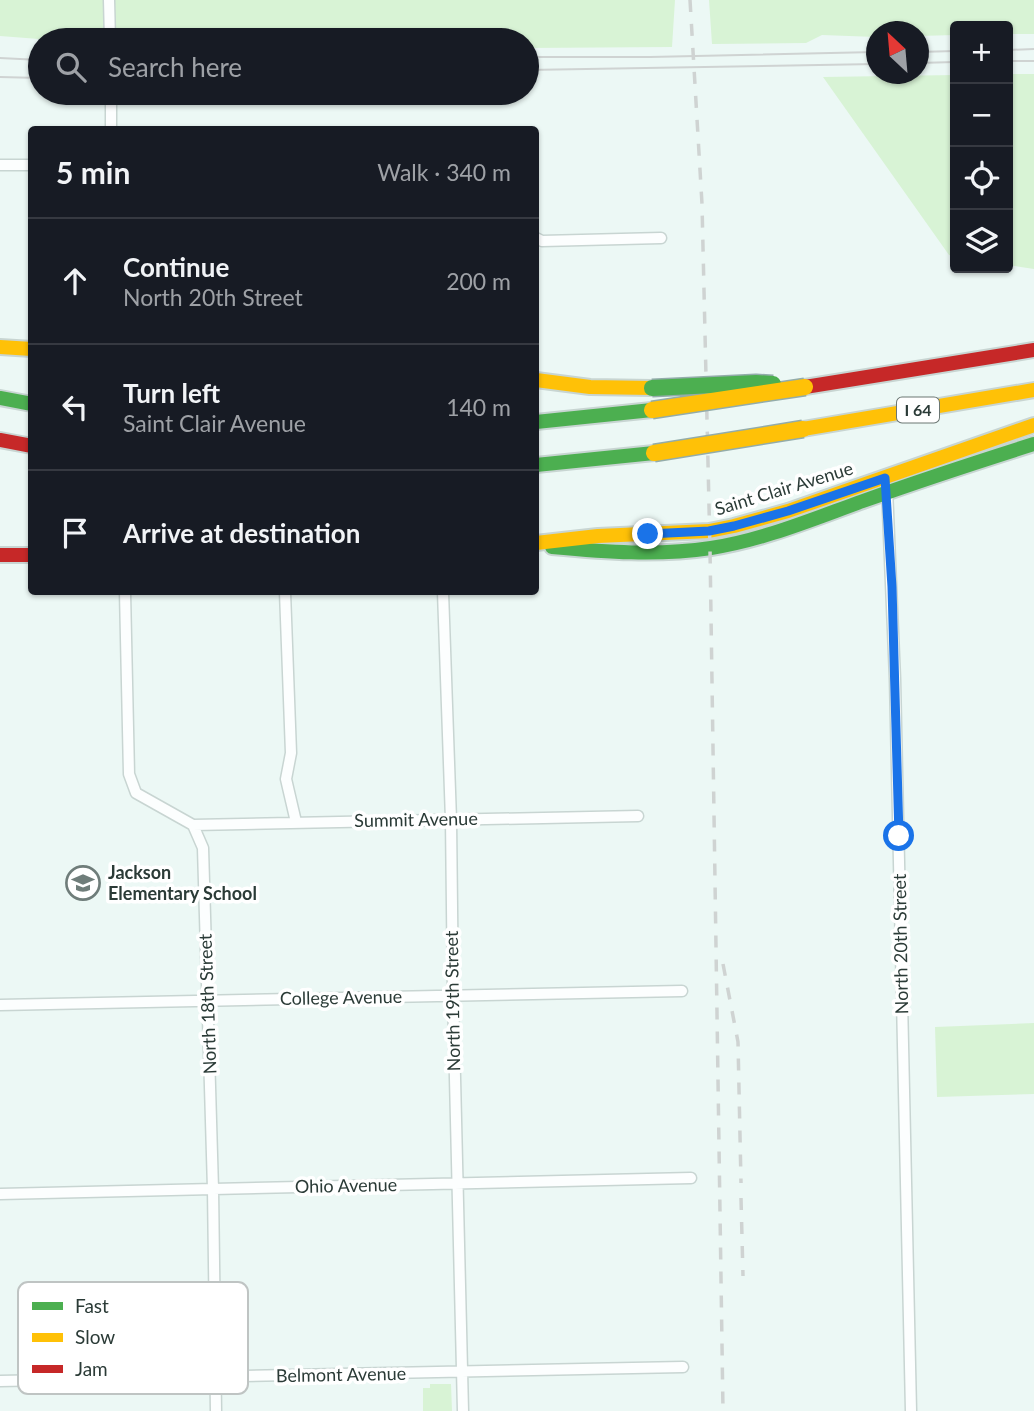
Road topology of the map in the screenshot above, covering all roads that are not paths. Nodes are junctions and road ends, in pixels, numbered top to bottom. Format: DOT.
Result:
graph roads {
  1 [pos="109,0"];
  2 [pos="110,28"];
  3 [pos="111,105"];
  4 [pos="111,126"];
  5 [pos="0,165"];
  6 [pos="28,165"];
  7 [pos="661,238"];
  8 [pos="539,240"];
  9 [pos="0,347"];
  10 [pos="28,349"];
  11 [pos="1034,350"];
  12 [pos="539,380"];
  13 [pos="805,387"];
  14 [pos="1033,391"];
  15 [pos="0,398"];
  16 [pos="28,403"];
  17 [pos="539,422"];
  18 [pos="1034,425"];
  19 [pos="0,440"];
  20 [pos="1034,444"];
  21 [pos="28,445"];
  22 [pos="539,464"];
  23 [pos="886,485"];
  24 [pos="539,545"];
  25 [pos="0,555"];
  26 [pos="28,555"];
  27 [pos="125,595"];
  28 [pos="285,595"];
  29 [pos="443,595"];
  30 [pos="638,816"];
  31 [pos="451,820"];
  32 [pos="296,822"];
  33 [pos="193,825"];
  34 [pos="682,992"];
  35 [pos="453,995"];
  36 [pos="208,1000"];
  37 [pos="0,1005"];
  38 [pos="691,1178"];
  39 [pos="458,1184"];
  40 [pos="212,1189"];
  41 [pos="0,1194"];
  42 [pos="214,1282"];
  43 [pos="683,1367"];
  44 [pos="462,1373"];
  45 [pos="248,1376"];
  46 [pos="0,1381"];
  47 [pos="18,1381"];
  48 [pos="463,1411"];
  49 [pos="911,1411"];
  1 -- 2 [label="street"];
  3 -- 4 [label="street"];
  5 -- 6 [label="street"];
  7 -- 8 [label="street"];
  9 -- 10 [label="main road"];
  11 -- 13 [label="main road, I 64"];
  12 -- 13 [label="main road, bridge"];
  13 -- 17 [label="main road, I 64, bridge"];
  14 -- 22 [label="main road, I 64, bridge"];
  15 -- 16 [label="main road"];
  18 -- 23 [label="main road, Saint Clair Avenue"];
  19 -- 21 [label="main road"];
  20 -- 23 [label="main road, Saint Clair Avenue"];
  23 -- 24 [label="main road, Saint Clair Avenue"];
  23 -- 49 [label="street, North 20th Street"];
  25 -- 26 [label="main road"];
  27 -- 33 [label="street"];
  28 -- 32 [label="street"];
  29 -- 31 [label="street, North 19th Street"];
  30 -- 31 [label="street, Summit Avenue"];
  31 -- 32 [label="street, Summit Avenue"];
  31 -- 35 [label="street, North 19th Street"];
  32 -- 33 [label="street, Summit Avenue"];
  33 -- 36 [label="street, North 18th Street"];
  34 -- 35 [label="street, College Avenue"];
  35 -- 36 [label="street, College Avenue"];
  35 -- 39 [label="street, North 19th Street"];
  36 -- 37 [label="street, College Avenue"];
  36 -- 40 [label="street, North 18th Street"];
  38 -- 39 [label="street, Ohio Avenue"];
  39 -- 40 [label="street, Ohio Avenue"];
  39 -- 44 [label="street, North 19th Street"];
  40 -- 41 [label="street, Ohio Avenue"];
  40 -- 42 [label="street, North 18th Street"];
  43 -- 44 [label="street, Belmont Avenue"];
  44 -- 45 [label="street, Belmont Avenue"];
  44 -- 48 [label="street, North 19th Street"];
  46 -- 47 [label="street, Belmont Avenue"];
}
